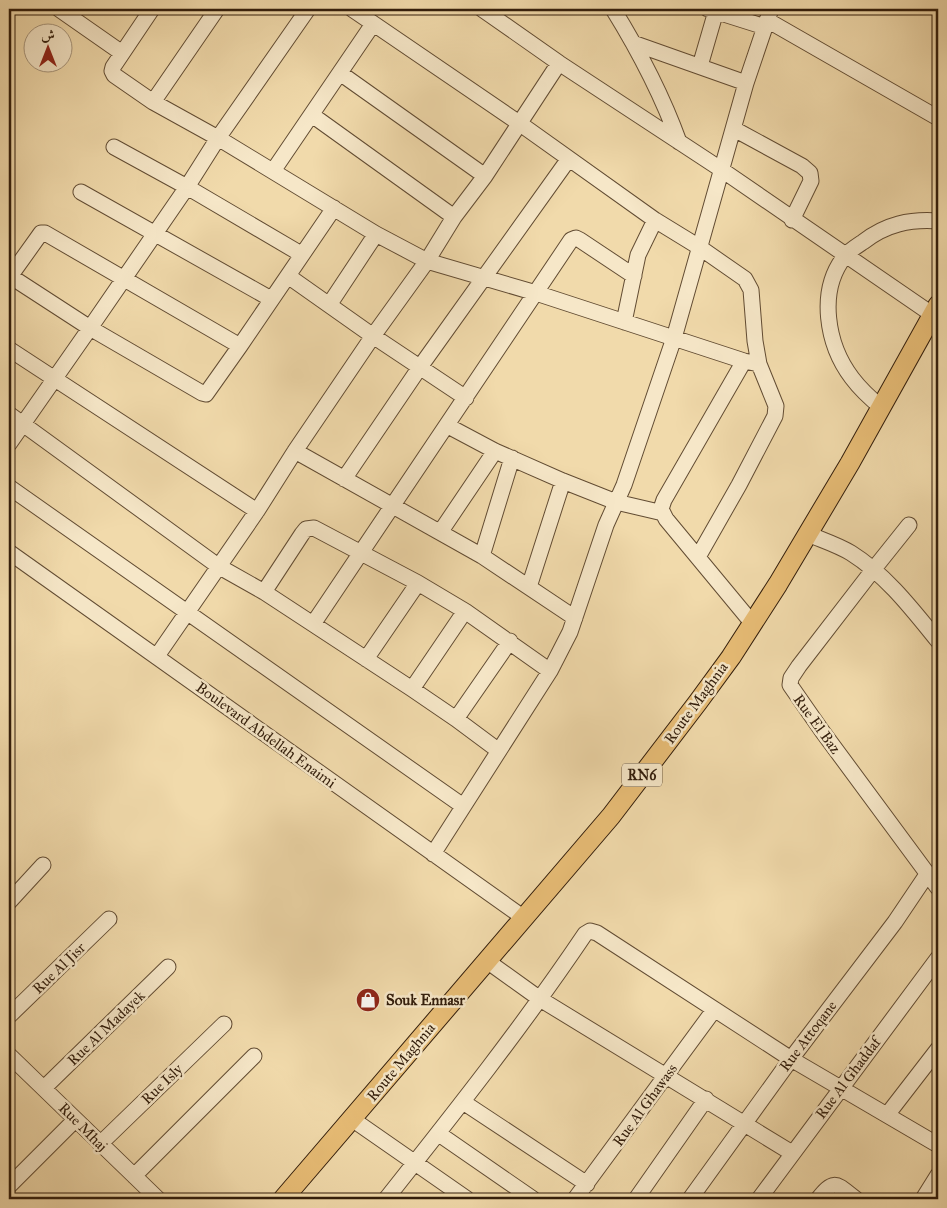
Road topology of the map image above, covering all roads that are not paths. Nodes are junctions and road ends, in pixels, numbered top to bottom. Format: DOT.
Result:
graph roads {
  1 [pos="59,9"];
  2 [pos="152,9"];
  3 [pos="217,9"];
  4 [pos="308,9"];
  5 [pos="352,9"];
  6 [pos="482,9"];
  7 [pos="613,9"];
  8 [pos="712,10"];
  9 [pos="767,19"];
  10 [pos="373,24"];
  11 [pos="633,42"];
  12 [pos="122,53"];
  13 [pos="559,63"];
  14 [pos="700,66"];
  15 [pos="340,73"];
  16 [pos="746,83"];
  17 [pos="153,102"];
  18 [pos="312,114"];
  19 [pos="938,118"];
  20 [pos="519,123"];
  21 [pos="734,129"];
  22 [pos="218,138"];
  23 [pos="679,142"];
  24 [pos="114,147"];
  25 [pos="568,160"];
  26 [pos="722,170"];
  27 [pos="273,171"];
  28 [pos="485,176"];
  29 [pos="187,187"];
  30 [pos="81,192"];
  31 [pos="334,208"];
  32 [pos="454,218"];
  33 [pos="655,220"];
  34 [pos="792,220"];
  35 [pos="938,222"];
  36 [pos="155,234"];
  37 [pos="376,234"];
  38 [pos="699,247"];
  39 [pos="301,254"];
  40 [pos="845,256"];
  41 [pos="427,261"];
  42 [pos="288,276"];
  43 [pos="634,276"];
  44 [pos="124,279"];
  45 [pos="483,279"];
  46 [pos="536,293"];
  47 [pos="271,299"];
  48 [pos="329,305"];
  49 [pos="936,310"];
  50 [pos="624,322"];
  51 [pos="90,328"];
  52 [pos="373,336"];
  53 [pos="674,338"];
  54 [pos="240,346"];
  55 [pos="9,349"];
  56 [pos="751,362"];
  57 [pos="420,368"];
  58 [pos="55,378"];
  59 [pos="466,398"];
  60 [pos="882,408"];
  61 [pos="9,414"];
  62 [pos="23,423"];
  63 [pos="448,426"];
  64 [pos="9,444"];
  65 [pos="496,450"];
  66 [pos="296,451"];
  67 [pos="512,458"];
  68 [pos="344,479"];
  69 [pos="563,481"];
  70 [pos="9,487"];
  71 [pos="616,502"];
  72 [pos="393,504"];
  73 [pos="257,511"];
  74 [pos="662,513"];
  75 [pos="909,525"];
  76 [pos="441,531"];
  77 [pos="808,534"];
  78 [pos="9,552"];
  79 [pos="361,552"];
  80 [pos="482,556"];
  81 [pos="698,557"];
  82 [pos="218,566"];
  83 [pos="873,570"];
  84 [pos="418,582"];
  85 [pos="529,587"];
  86 [pos="264,592"];
  87 [pos="465,611"];
  88 [pos="187,614"];
  89 [pos="575,618"];
  90 [pos="313,624"];
  91 [pos="753,624"];
  92 [pos="510,641"];
  93 [pos="938,641"];
  94 [pos="157,656"];
  95 [pos="366,659"];
  96 [pos="550,671"];
  97 [pos="412,689"];
  98 [pos="456,719"];
  99 [pos="499,751"];
  100 [pos="463,806"];
  101 [pos="433,854"];
  102 [pos="43,865"];
  103 [pos="928,873"];
  104 [pos="938,888"];
  105 [pos="9,902"];
  106 [pos="524,918"];
  107 [pos="109,919"];
  108 [pos="938,958"];
  109 [pos="487,961"];
  110 [pos="168,967"];
  111 [pos="540,1000"];
  112 [pos="714,1010"];
  113 [pos="9,1016"];
  114 [pos="224,1024"];
  115 [pos="938,1049"];
  116 [pos="254,1056"];
  117 [pos="790,1060"];
  118 [pos="12,1065"];
  119 [pos="667,1075"];
  120 [pos="44,1088"];
  121 [pos="840,1089"];
  122 [pos="706,1099"];
  123 [pos="463,1102"];
  124 [pos="888,1115"];
  125 [pos="352,1118"];
  126 [pos="76,1120"];
  127 [pos="744,1123"];
  128 [pos="439,1134"];
  129 [pos="100,1144"];
  130 [pos="938,1145"];
  131 [pos="792,1153"];
  132 [pos="415,1163"];
  133 [pos="938,1175"];
  134 [pos="134,1176"];
  135 [pos="587,1184"];
  136 [pos="9,1186"];
  137 [pos="158,1199"];
  138 [pos="283,1199"];
  139 [pos="386,1199"];
  140 [pos="467,1199"];
  141 [pos="533,1199"];
  142 [pos="575,1199"];
  143 [pos="636,1199"];
  144 [pos="690,1199"];
  145 [pos="759,1199"];
  146 [pos="818,1199"];
  147 [pos="856,1199"];
  148 [pos="923,1199"];
  1 -- 12 [label="street"];
  2 -- 12 [label="street"];
  3 -- 17 [label="street"];
  4 -- 22 [label="street"];
  5 -- 10 [label="street"];
  6 -- 13 [label="street"];
  7 -- 11 [label="street"];
  8 -- 9 [label="street"];
  8 -- 14 [label="street"];
  9 -- 16 [label="street"];
  9 -- 19 [label="street"];
  10 -- 15 [label="street"];
  10 -- 20 [label="street"];
  11 -- 14 [label="street"];
  11 -- 23 [label="street"];
  12 -- 17 [label="street"];
  13 -- 20 [label="street"];
  13 -- 23 [label="street"];
  14 -- 16 [label="street"];
  15 -- 18 [label="street"];
  15 -- 28 [label="street"];
  16 -- 21 [label="street"];
  17 -- 22 [label="street"];
  18 -- 27 [label="street"];
  18 -- 32 [label="street"];
  20 -- 25 [label="street"];
  20 -- 28 [label="street"];
  21 -- 26 [label="street"];
  21 -- 34 [label="street"];
  22 -- 27 [label="street"];
  22 -- 29 [label="street"];
  23 -- 26 [label="street"];
  24 -- 29 [label="street"];
  25 -- 33 [label="street"];
  25 -- 45 [label="street"];
  26 -- 34 [label="street"];
  26 -- 38 [label="street"];
  27 -- 31 [label="street"];
  28 -- 32 [label="street"];
  29 -- 36 [label="street"];
  29 -- 39 [label="street"];
  30 -- 36 [label="street"];
  31 -- 37 [label="street"];
  31 -- 39 [label="street"];
  32 -- 41 [label="street"];
  33 -- 38 [label="street"];
  33 -- 43 [label="street"];
  34 -- 40 [label="street"];
  35 -- 40 [label="street"];
  36 -- 44 [label="street"];
  36 -- 47 [label="street"];
  37 -- 41 [label="street"];
  37 -- 48 [label="street"];
  38 -- 53 [label="street"];
  38 -- 56 [label="street"];
  39 -- 42 [label="street"];
  40 -- 49 [label="street"];
  40 -- 60 [label="street"];
  41 -- 45 [label="street"];
  41 -- 52 [label="street"];
  42 -- 47 [label="street"];
  42 -- 48 [label="street"];
  43 -- 46 [label="street"];
  43 -- 50 [label="street"];
  44 -- 51 [label="street"];
  44 -- 51 [label="street"];
  44 -- 54 [label="street"];
  45 -- 46 [label="street"];
  45 -- 57 [label="street"];
  46 -- 50 [label="street"];
  46 -- 59 [label="street"];
  47 -- 54 [label="street"];
  48 -- 52 [label="street"];
  49 -- 60 [label="main road, Route Maghnia / RN6"];
  50 -- 53 [label="street"];
  51 -- 54 [label="street"];
  51 -- 58 [label="street"];
  52 -- 57 [label="street"];
  52 -- 66 [label="street"];
  53 -- 56 [label="street"];
  53 -- 71 [label="street"];
  55 -- 58 [label="street"];
  56 -- 74 [label="street"];
  56 -- 81 [label="street"];
  57 -- 59 [label="street"];
  57 -- 68 [label="street"];
  58 -- 62 [label="street"];
  58 -- 73 [label="street"];
  59 -- 63 [label="street"];
  60 -- 77 [label="main road, Route Maghnia / RN6"];
  61 -- 62 [label="street"];
  62 -- 64 [label="street"];
  62 -- 82 [label="street"];
  63 -- 65 [label="street"];
  63 -- 72 [label="street"];
  65 -- 67 [label="street"];
  65 -- 76 [label="street"];
  66 -- 68 [label="street"];
  66 -- 73 [label="street"];
  67 -- 69 [label="street"];
  67 -- 80 [label="street"];
  68 -- 72 [label="street"];
  69 -- 71 [label="street"];
  69 -- 85 [label="street"];
  70 -- 88 [label="street"];
  71 -- 74 [label="street"];
  71 -- 89 [label="street"];
  72 -- 76 [label="street"];
  72 -- 79 [label="street"];
  73 -- 82 [label="street"];
  74 -- 81 [label="street"];
  75 -- 83 [label="street"];
  76 -- 80 [label="street"];
  77 -- 83 [label="street"];
  77 -- 91 [label="main road, Route Maghnia / RN6"];
  78 -- 94 [label="street, Boulevard Abdellah Enaimi"];
  79 -- 84 [label="street"];
  79 -- 86 [label="street"];
  79 -- 90 [label="street"];
  80 -- 85 [label="street"];
  81 -- 91 [label="street"];
  82 -- 86 [label="street"];
  82 -- 88 [label="street"];
  83 -- 93 [label="street"];
  83 -- 103 [label="street, Rue El Baz"];
  84 -- 87 [label="street"];
  84 -- 95 [label="street"];
  85 -- 89 [label="street"];
  86 -- 90 [label="street"];
  87 -- 92 [label="street"];
  87 -- 97 [label="street"];
  88 -- 94 [label="street"];
  88 -- 100 [label="street"];
  89 -- 96 [label="street"];
  90 -- 95 [label="street"];
  91 -- 106 [label="main road, Route Maghnia / RN6"];
  92 -- 96 [label="street"];
  92 -- 98 [label="street"];
  94 -- 101 [label="street, Boulevard Abdellah Enaimi"];
  95 -- 97 [label="street"];
  96 -- 99 [label="street"];
  97 -- 98 [label="street"];
  98 -- 99 [label="street"];
  99 -- 100 [label="street"];
  100 -- 101 [label="street"];
  101 -- 106 [label="street, Boulevard Abdellah Enaimi"];
  102 -- 105 [label="street"];
  103 -- 104 [label="street, Rue El Baz"];
  103 -- 117 [label="street, Rue Attoqane"];
  106 -- 109 [label="main road, Route Maghnia / RN6"];
  107 -- 113 [label="street, Rue Al Jisr"];
  108 -- 121 [label="street, Rue Al Ghaddaf"];
  109 -- 111 [label="street"];
  109 -- 125 [label="main road, Route Maghnia / RN6"];
  110 -- 120 [label="street, Rue Al Madayek"];
  111 -- 112 [label="street"];
  111 -- 119 [label="street"];
  111 -- 123 [label="street"];
  112 -- 117 [label="street"];
  112 -- 119 [label="street, Rue Al Ghawass"];
  114 -- 129 [label="street, Rue Isly"];
  115 -- 124 [label="street"];
  116 -- 134 [label="street"];
  117 -- 121 [label="street"];
  117 -- 127 [label="street, Rue Attoqane"];
  118 -- 120 [label="street, Rue Mhaj"];
  119 -- 122 [label="street"];
  119 -- 135 [label="street, Rue Al Ghawass"];
  120 -- 126 [label="street, Rue Mhaj"];
  121 -- 124 [label="street"];
  121 -- 131 [label="street, Rue Al Ghaddaf"];
  122 -- 127 [label="street"];
  122 -- 143 [label="street"];
  123 -- 128 [label="street"];
  123 -- 135 [label="street"];
  124 -- 130 [label="street"];
  125 -- 132 [label="street"];
  125 -- 138 [label="main road, Route Maghnia / RN6"];
  126 -- 129 [label="street, Rue Mhaj"];
  126 -- 136 [label="street"];
  127 -- 131 [label="street"];
  127 -- 144 [label="street, Rue Attoqane"];
  128 -- 132 [label="street"];
  128 -- 141 [label="street"];
  129 -- 134 [label="street, Rue Mhaj"];
  131 -- 145 [label="street, Rue Al Ghaddaf"];
  132 -- 139 [label="street"];
  132 -- 140 [label="street"];
  133 -- 148 [label="street"];
  134 -- 137 [label="street, Rue Mhaj"];
  135 -- 142 [label="street, Rue Al Ghawass"];
  146 -- 147 [label="street"];
}
